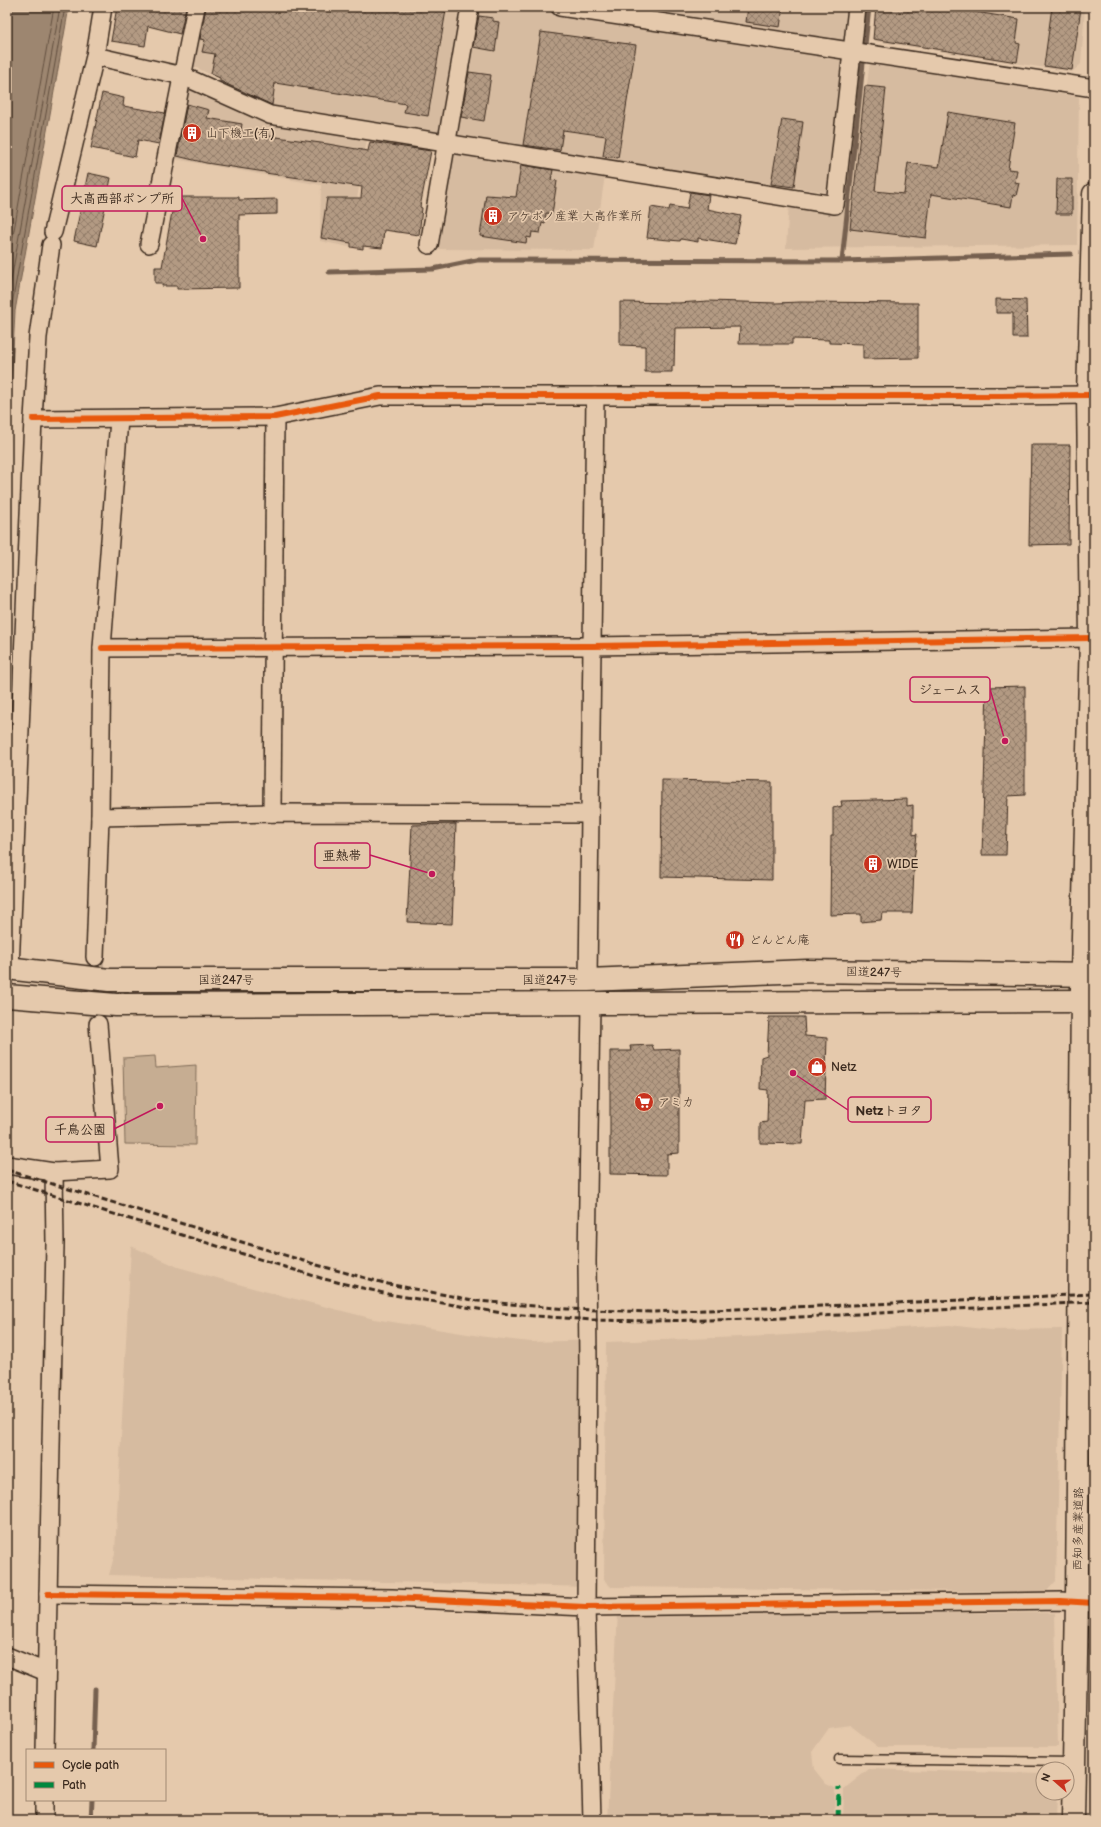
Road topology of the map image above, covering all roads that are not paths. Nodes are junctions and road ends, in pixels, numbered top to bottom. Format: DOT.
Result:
graph roads {
  1 [pos="103,7"];
  2 [pos="196,7"];
  3 [pos="470,7"];
  4 [pos="560,7"];
  5 [pos="857,7"];
  6 [pos="860,54"];
  7 [pos="95,56"];
  8 [pos="183,76"];
  9 [pos="1094,88"];
  10 [pos="447,143"];
  11 [pos="1094,194"];
  12 [pos="149,244"];
  13 [pos="429,245"];
  14 [pos="1088,395"];
  15 [pos="595,396"];
  16 [pos="275,417"];
  17 [pos="33,419"];
  18 [pos="119,419"];
  19 [pos="1091,638"];
  20 [pos="592,646"];
  21 [pos="274,647"];
  22 [pos="102,648"];
  23 [pos="272,813"];
  24 [pos="590,814"];
  25 [pos="100,816"];
  26 [pos="95,957"];
  27 [pos="9,968"];
  28 [pos="1088,974"];
  29 [pos="588,980"];
  30 [pos="7,996"];
  31 [pos="1088,1001"];
  32 [pos="591,1004"];
  33 [pos="98,1024"];
  34 [pos="7,1165"];
  35 [pos="54,1172"];
  36 [pos="48,1594"];
  37 [pos="1086,1602"];
  38 [pos="586,1607"];
  39 [pos="7,1656"];
  40 [pos="46,1672"];
  41 [pos="45,1749"];
  42 [pos="839,1759"];
  43 [pos="1035,1761"];
  44 [pos="1075,1762"];
  45 [pos="44,1801"];
  46 [pos="1074,1801"];
  47 [pos="44,1820"];
  48 [pos="592,1820"];
  49 [pos="1073,1820"];
  1 -- 7 [label="street"];
  2 -- 8 [label="street"];
  3 -- 10 [label="street"];
  4 -- 6 [label="street"];
  5 -- 6 [label="street"];
  6 -- 9 [label="street"];
  6 -- 10 [label="street"];
  7 -- 8 [label="street"];
  7 -- 17 [label="street"];
  8 -- 10 [label="street"];
  8 -- 12 [label="street"];
  10 -- 13 [label="street"];
  11 -- 14 [label="main road, 西知多産業道路"];
  14 -- 15 [label="street"];
  14 -- 19 [label="main road, 西知多産業道路"];
  15 -- 16 [label="street"];
  15 -- 20 [label="street"];
  16 -- 18 [label="street"];
  16 -- 21 [label="street"];
  17 -- 18 [label="street"];
  17 -- 27 [label="street"];
  18 -- 22 [label="street"];
  19 -- 20 [label="street"];
  19 -- 28 [label="main road, 西知多産業道路"];
  20 -- 21 [label="street"];
  20 -- 24 [label="street"];
  21 -- 22 [label="street"];
  21 -- 23 [label="street"];
  22 -- 25 [label="street"];
  23 -- 24 [label="street"];
  23 -- 25 [label="street"];
  24 -- 29 [label="street"];
  25 -- 26 [label="street"];
  27 -- 29 [label="main road, 国道247号"];
  28 -- 29 [label="main road, 国道247号"];
  28 -- 31 [label="main road, 西知多産業道路"];
  30 -- 32 [label="main road, 国道247号"];
  31 -- 32 [label="main road, 国道247号"];
  31 -- 37 [label="main road, 西知多産業道路"];
  32 -- 38 [label="street"];
  33 -- 35 [label="street"];
  34 -- 35 [label="street"];
  35 -- 36 [label="street"];
  36 -- 38 [label="street"];
  36 -- 40 [label="street"];
  37 -- 38 [label="street"];
  37 -- 44 [label="main road, 西知多産業道路"];
  38 -- 48 [label="street"];
  39 -- 40 [label="street"];
  40 -- 41 [label="street"];
  42 -- 43 [label="lane"];
  45 -- 47 [label="street"];
  46 -- 49 [label="main road, 西知多産業道路"];
}
